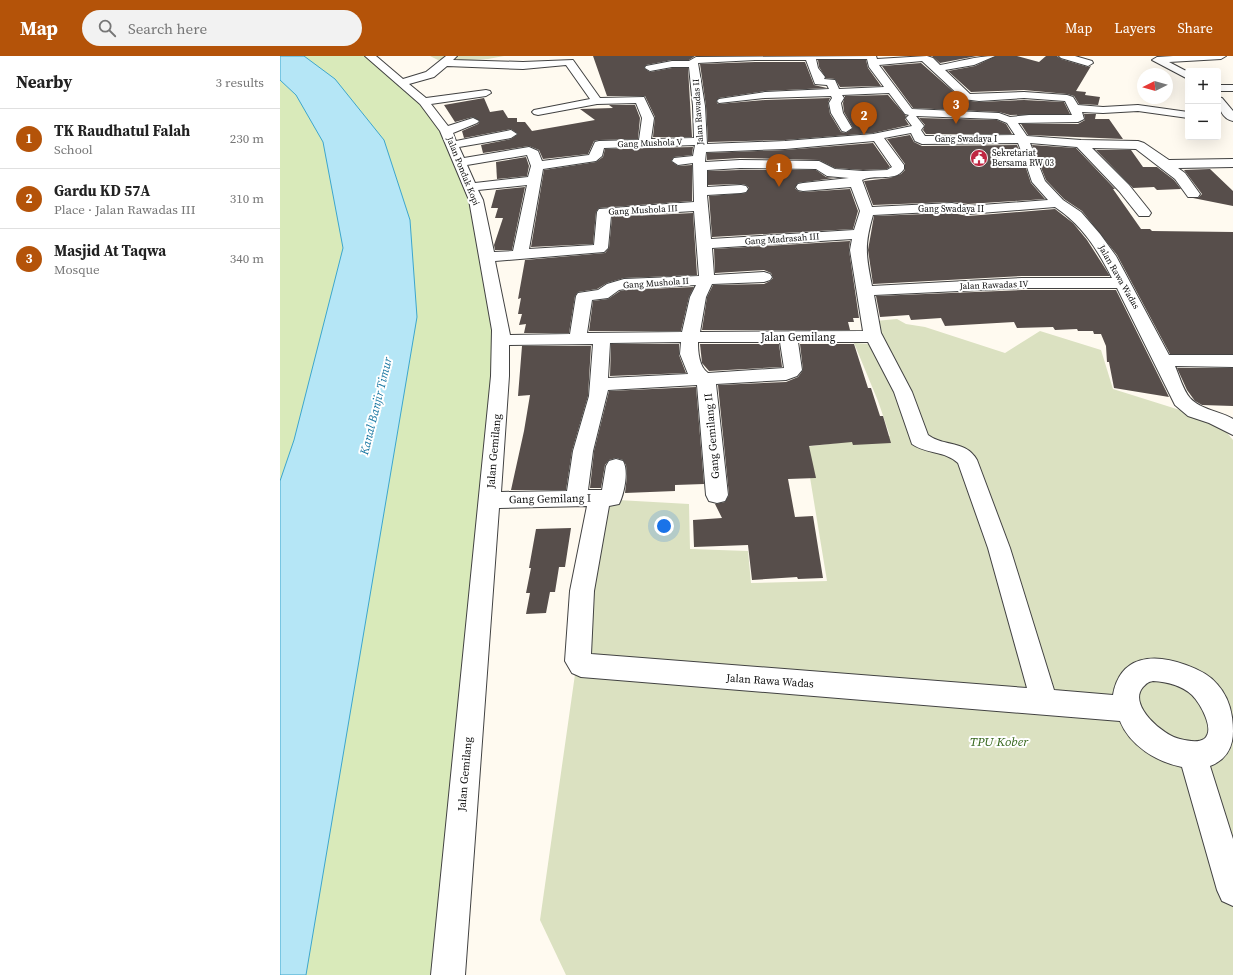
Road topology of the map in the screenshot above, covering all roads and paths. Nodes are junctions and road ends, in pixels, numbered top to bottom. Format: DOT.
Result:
graph roads {
  1 [pos="370,56"];
  2 [pos="494,56"];
  3 [pos="908,56"];
  4 [pos="990,56"];
  5 [pos="1064,56"];
  6 [pos="1145,56"];
  7 [pos="1221,56"];
  8 [pos="742,57"];
  9 [pos="810,57"];
  10 [pos="871,58"];
  11 [pos="448,59"];
  12 [pos="544,60"];
  13 [pos="584,60"];
  14 [pos="1157,60"];
  15 [pos="569,62"];
  16 [pos="1088,63"];
  17 [pos="693,64"];
  18 [pos="484,65"];
  19 [pos="650,68"];
  20 [pos="937,68"];
  21 [pos="1185,74"];
  22 [pos="472,75"];
  23 [pos="402,82"];
  24 [pos="1221,88"];
  25 [pos="1233,88"];
  26 [pos="892,90"];
  27 [pos="486,93"];
  28 [pos="836,93"];
  29 [pos="979,98"];
  30 [pos="597,101"];
  31 [pos="723,101"];
  32 [pos="424,102"];
  33 [pos="920,102"];
  34 [pos="783,103"];
  35 [pos="1221,104"];
  36 [pos="905,107"];
  37 [pos="699,108"];
  38 [pos="1074,108"];
  39 [pos="538,112"];
  40 [pos="1185,115"];
  41 [pos="1233,118"];
  42 [pos="1221,120"];
  43 [pos="472,122"];
  44 [pos="1233,122"];
  45 [pos="1012,126"];
  46 [pos="846,128"];
  47 [pos="1049,128"];
  48 [pos="915,129"];
  49 [pos="446,131"];
  50 [pos="511,134"];
  51 [pos="877,137"];
  52 [pos="645,142"];
  53 [pos="1081,144"];
  54 [pos="452,145"];
  55 [pos="700,153"];
  56 [pos="1003,158"];
  57 [pos="678,161"];
  58 [pos="1032,161"];
  59 [pos="460,162"];
  60 [pos="1233,163"];
  61 [pos="1166,164"];
  62 [pos="537,166"];
  63 [pos="859,179"];
  64 [pos="535,180"];
  65 [pos="471,187"];
  66 [pos="803,187"];
  67 [pos="741,189"];
  68 [pos="700,191"];
  69 [pos="1193,194"];
  70 [pos="1058,203"];
  71 [pos="701,206"];
  72 [pos="867,211"];
  73 [pos="1144,213"];
  74 [pos="860,234"];
  75 [pos="705,244"];
  76 [pos="520,255"];
  77 [pos="487,257"];
  78 [pos="764,277"];
  79 [pos="707,280"];
  80 [pos="1123,283"];
  81 [pos="864,290"];
  82 [pos="872,333"];
  83 [pos="690,337"];
  84 [pos="788,337"];
  85 [pos="578,339"];
  86 [pos="602,339"];
  87 [pos="501,340"];
  88 [pos="1163,360"];
  89 [pos="1233,361"];
  90 [pos="704,378"];
  91 [pos="598,384"];
  92 [pos="1225,417"];
  93 [pos="1233,428"];
  94 [pos="616,466"];
  95 [pos="717,495"];
  96 [pos="595,498"];
  97 [pos="489,500"];
  98 [pos="1044,702"];
  99 [pos="1127,709"];
  100 [pos="1228,716"];
  101 [pos="1193,756"];
  102 [pos="1233,890"];
  103 [pos="448,975"];
  1 -- 23 [label="street, Jalan Pondak Kopi"];
  2 -- 18 [label="street"];
  3 -- 10 [label="street"];
  4 -- 20 [label="street"];
  5 -- 16 [label="street"];
  6 -- 14 [label="street"];
  7 -- 14 [label="street"];
  8 -- 9 [label="street, Jalan Rawadas II"];
  8 -- 17 [label="street, Jalan Rawadas II"];
  9 -- 10 [label="street, Jalan Rawadas II"];
  9 -- 28 [label="street"];
  10 -- 20 [label="street"];
  10 -- 26 [label="street"];
  11 -- 18 [label="street"];
  11 -- 23 [label="street"];
  12 -- 15 [label="street"];
  12 -- 18 [label="street"];
  13 -- 15 [label="street"];
  14 -- 21 [label="street"];
  15 -- 30 [label="street"];
  17 -- 19 [label="street"];
  17 -- 37 [label="street, Jalan Rawadas II"];
  18 -- 22 [label="street"];
  20 -- 29 [label="street"];
  23 -- 32 [label="street, Jalan Pondak Kopi"];
  24 -- 25 [label="street"];
  26 -- 28 [label="street"];
  26 -- 36 [label="street"];
  27 -- 32 [label="street"];
  28 -- 31 [label="street"];
  28 -- 46 [label="street"];
  29 -- 38 [label="street"];
  29 -- 45 [label="street"];
  30 -- 39 [label="street"];
  30 -- 52 [label="street"];
  32 -- 49 [label="street, Jalan Pondak Kopi"];
  33 -- 36 [label="street"];
  34 -- 37 [label="street"];
  35 -- 41 [label="street"];
  36 -- 45 [label="street"];
  36 -- 48 [label="street"];
  37 -- 55 [label="street, Jalan Rawadas II"];
  38 -- 40 [label="street"];
  38 -- 45 [label="street"];
  42 -- 44 [label="street"];
  43 -- 49 [label="street"];
  45 -- 47 [label="street"];
  45 -- 48 [label="street, Gang Swadaya I"];
  45 -- 53 [label="street"];
  45 -- 58 [label="street, Jalan Rawa Wadas"];
  48 -- 51 [label="street"];
  49 -- 54 [label="street, Jalan Pondak Kopi"];
  50 -- 54 [label="street"];
  51 -- 55 [label="street"];
  51 -- 63 [label="street"];
  52 -- 55 [label="street, Gang Mushola V"];
  52 -- 62 [label="street, Gang Mushola V"];
  53 -- 61 [label="street"];
  53 -- 73 [label="street"];
  54 -- 59 [label="street, Jalan Pondak Kopi"];
  55 -- 57 [label="street"];
  55 -- 63 [label="street"];
  55 -- 68 [label="street, Jalan Rawadas II"];
  56 -- 58 [label="street"];
  58 -- 70 [label="street, Jalan Rawa Wadas"];
  59 -- 62 [label="street"];
  59 -- 65 [label="street, Jalan Pondak Kopi"];
  60 -- 61 [label="street"];
  61 -- 69 [label="street"];
  62 -- 64 [label="street"];
  63 -- 66 [label="street"];
  63 -- 72 [label="street"];
  64 -- 65 [label="street"];
  64 -- 76 [label="street"];
  65 -- 77 [label="street, Jalan Pondak Kopi"];
  67 -- 68 [label="street"];
  68 -- 71 [label="street, Jalan Rawadas II"];
  70 -- 72 [label="street, Gang Swadaya II"];
  70 -- 80 [label="street, Jalan Rawa Wadas"];
  71 -- 75 [label="street, Jalan Rawadas II"];
  71 -- 76 [label="street, Gang Mushola III"];
  72 -- 74 [label="street"];
  74 -- 75 [label="street, Gang Madrasah III"];
  74 -- 81 [label="street"];
  75 -- 79 [label="street, Jalan Rawadas II"];
  76 -- 77 [label="street"];
  77 -- 87 [label="street, Jalan Pondak Kopi"];
  78 -- 79 [label="street, Gang Mushola II"];
  79 -- 83 [label="street"];
  79 -- 85 [label="street, Gang Mushola II"];
  80 -- 81 [label="street, Jalan Rawadas IV"];
  80 -- 88 [label="street, Jalan Rawa Wadas"];
  81 -- 82 [label="street"];
  82 -- 84 [label="street, Jalan Gemilang"];
  82 -- 98 [label="street"];
  83 -- 84 [label="street, Jalan Gemilang"];
  83 -- 86 [label="street, Jalan Gemilang"];
  83 -- 90 [label="street, Gang Gemilang II"];
  84 -- 90 [label="street, Gang Gemilang II"];
  85 -- 86 [label="street, Jalan Gemilang"];
  85 -- 87 [label="street, Jalan Gemilang"];
  86 -- 91 [label="street"];
  87 -- 97 [label="street, Jalan Gemilang"];
  88 -- 89 [label="street"];
  88 -- 92 [label="street, Jalan Rawa Wadas"];
  90 -- 91 [label="street, Gang Gemilang II"];
  90 -- 95 [label="street, Gang Gemilang II"];
  91 -- 96 [label="street"];
  92 -- 93 [label="street, Jalan Rawa Wadas"];
  94 -- 96 [label="street"];
  96 -- 97 [label="street, Gang Gemilang I"];
  96 -- 98 [label="street, Jalan Rawa Wadas"];
  97 -- 103 [label="street, Jalan Gemilang"];
  98 -- 99 [label="street, Jalan Rawa Wadas"];
  99 -- 100 [label="street"];
  99 -- 101 [label="street"];
  100 -- 101 [label="street"];
  101 -- 102 [label="street"];
}
